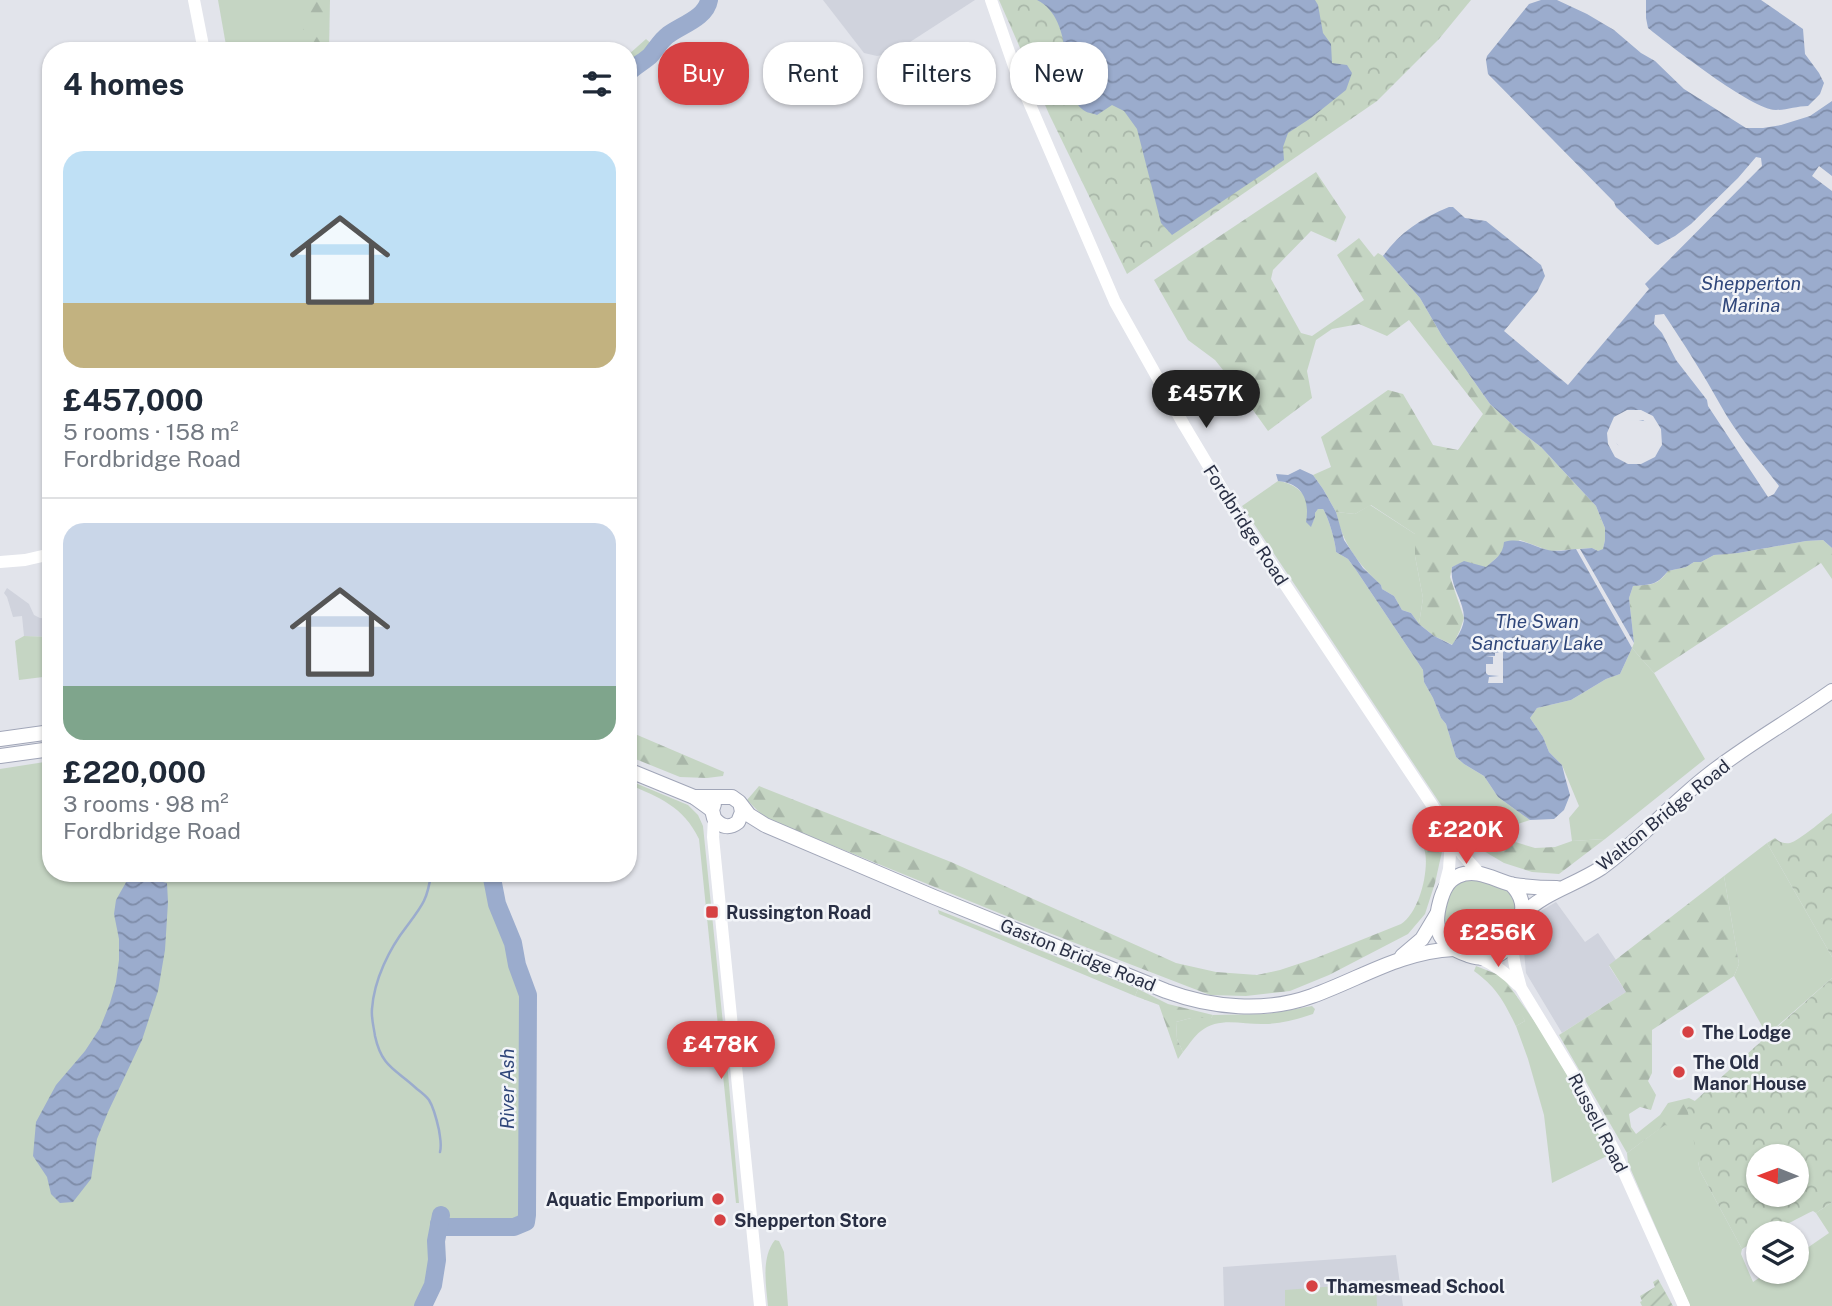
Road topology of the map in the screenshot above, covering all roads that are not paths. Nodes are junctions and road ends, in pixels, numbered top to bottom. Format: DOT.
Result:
graph roads {
  1 [pos="194,0"];
  2 [pos="991,0"];
  3 [pos="202,42"];
  4 [pos="42,556"];
  5 [pos="0,562"];
  6 [pos="1832,691"];
  7 [pos="42,733"];
  8 [pos="0,739"];
  9 [pos="42,751"];
  10 [pos="0,756"];
  11 [pos="637,774"];
  12 [pos="741,807"];
  13 [pos="715,809"];
  14 [pos="733,825"];
  15 [pos="765,825"];
  16 [pos="1451,839"];
  17 [pos="716,852"];
  18 [pos="1479,873"];
  19 [pos="1511,884"];
  20 [pos="1444,888"];
  21 [pos="1562,888"];
  22 [pos="1437,914"];
  23 [pos="1522,915"];
  24 [pos="1511,942"];
  25 [pos="1454,949"];
  26 [pos="1480,958"];
  27 [pos="1398,959"];
  28 [pos="1521,988"];
  29 [pos="760,1306"];
  30 [pos="1684,1306"];
  1 -- 3 [label="street"];
  2 -- 16 [label="street, Fordbridge Road"];
  4 -- 5 [label="street"];
  6 -- 21 [label="main road, Walton Bridge Road"];
  7 -- 8 [label="main road"];
  9 -- 10 [label="main road"];
  11 -- 13 [label="main road"];
  12 -- 13 [label="main road"];
  12 -- 14 [label="main road"];
  12 -- 15 [label="main road, Gaston Bridge Road"];
  13 -- 14 [label="main road"];
  13 -- 17 [label="street"];
  14 -- 15 [label="main road, Gaston Bridge Road"];
  14 -- 17 [label="street"];
  15 -- 27 [label="main road, Gaston Bridge Road"];
  16 -- 18 [label="street, Fordbridge Road"];
  16 -- 20 [label="street"];
  17 -- 29 [label="street"];
  18 -- 19 [label="main road"];
  18 -- 20 [label="main road"];
  19 -- 21 [label="main road, Walton Bridge Road"];
  19 -- 23 [label="main road"];
  20 -- 22 [label="main road"];
  21 -- 23 [label="main road, Walton Bridge Road"];
  22 -- 25 [label="main road"];
  22 -- 27 [label="main road, Gaston Bridge Road"];
  23 -- 24 [label="main road"];
  24 -- 26 [label="main road"];
  24 -- 28 [label="street, Russell Road"];
  25 -- 26 [label="main road"];
  25 -- 27 [label="main road, Gaston Bridge Road"];
  26 -- 28 [label="street"];
  28 -- 30 [label="street, Russell Road"];
}
